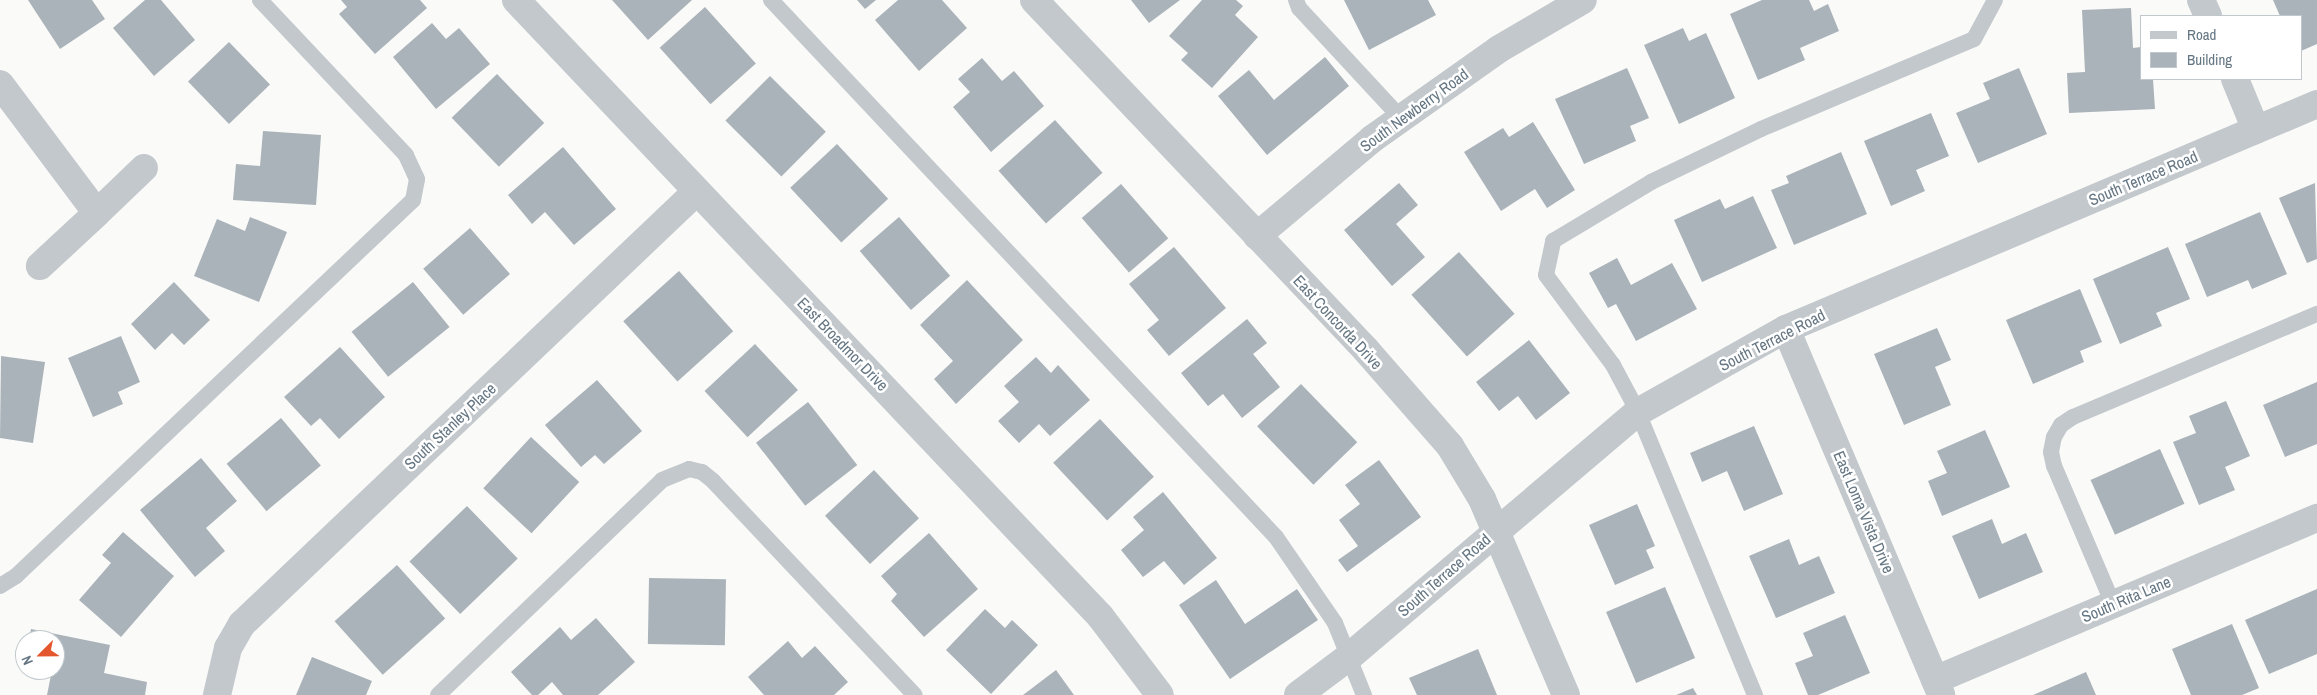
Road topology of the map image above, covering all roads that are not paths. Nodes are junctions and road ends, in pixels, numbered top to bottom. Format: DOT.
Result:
graph roads {
  1 [pos="260,0"];
  2 [pos="516,0"];
  3 [pos="771,0"];
  4 [pos="1034,0"];
  5 [pos="1296,0"];
  6 [pos="1583,0"];
  7 [pos="1995,0"];
  8 [pos="2202,0"];
  9 [pos="2208,15"];
  10 [pos="2235,80"];
  11 [pos="0,84"];
  12 [pos="2317,104"];
  13 [pos="1401,118"];
  14 [pos="2256,130"];
  15 [pos="144,168"];
  16 [pos="698,191"];
  17 [pos="97,213"];
  18 [pos="1257,236"];
  19 [pos="40,266"];
  20 [pos="2317,314"];
  21 [pos="1786,329"];
  22 [pos="1638,412"];
  23 [pos="2317,518"];
  24 [pos="1496,530"];
  25 [pos="0,586"];
  26 [pos="2113,604"];
  27 [pos="1350,656"];
  28 [pos="218,684"];
  29 [pos="1938,687"];
  30 [pos="438,695"];
  31 [pos="915,695"];
  32 [pos="1160,695"];
  33 [pos="1298,695"];
  34 [pos="1364,695"];
  35 [pos="1566,695"];
  36 [pos="1755,695"];
  1 -- 25 [label="lane"];
  2 -- 16 [label="street, East Broadmor Drive"];
  3 -- 27 [label="lane"];
  4 -- 18 [label="street, East Concorda Drive"];
  5 -- 13 [label="lane"];
  6 -- 13 [label="street, South Newberry Road"];
  7 -- 22 [label="lane"];
  8 -- 9 [label="street"];
  10 -- 14 [label="street"];
  11 -- 17 [label="street"];
  12 -- 14 [label="street, South Terrace Road"];
  13 -- 18 [label="street, South Newberry Road"];
  14 -- 21 [label="street, South Terrace Road"];
  15 -- 17 [label="street"];
  16 -- 28 [label="street, South Stanley Place"];
  16 -- 32 [label="street, East Broadmor Drive"];
  17 -- 19 [label="street"];
  18 -- 24 [label="street, East Concorda Drive"];
  20 -- 26 [label="lane"];
  21 -- 22 [label="street, South Terrace Road"];
  21 -- 29 [label="street, East Loma Vista Drive"];
  22 -- 24 [label="street, South Terrace Road"];
  22 -- 36 [label="lane"];
  23 -- 26 [label="street, South Rita Lane"];
  24 -- 27 [label="street, South Terrace Road"];
  24 -- 35 [label="street, East Concorda Drive"];
  26 -- 29 [label="street, South Rita Lane"];
  27 -- 33 [label="street, South Terrace Road"];
  27 -- 34 [label="lane"];
  30 -- 31 [label="lane"];
}
